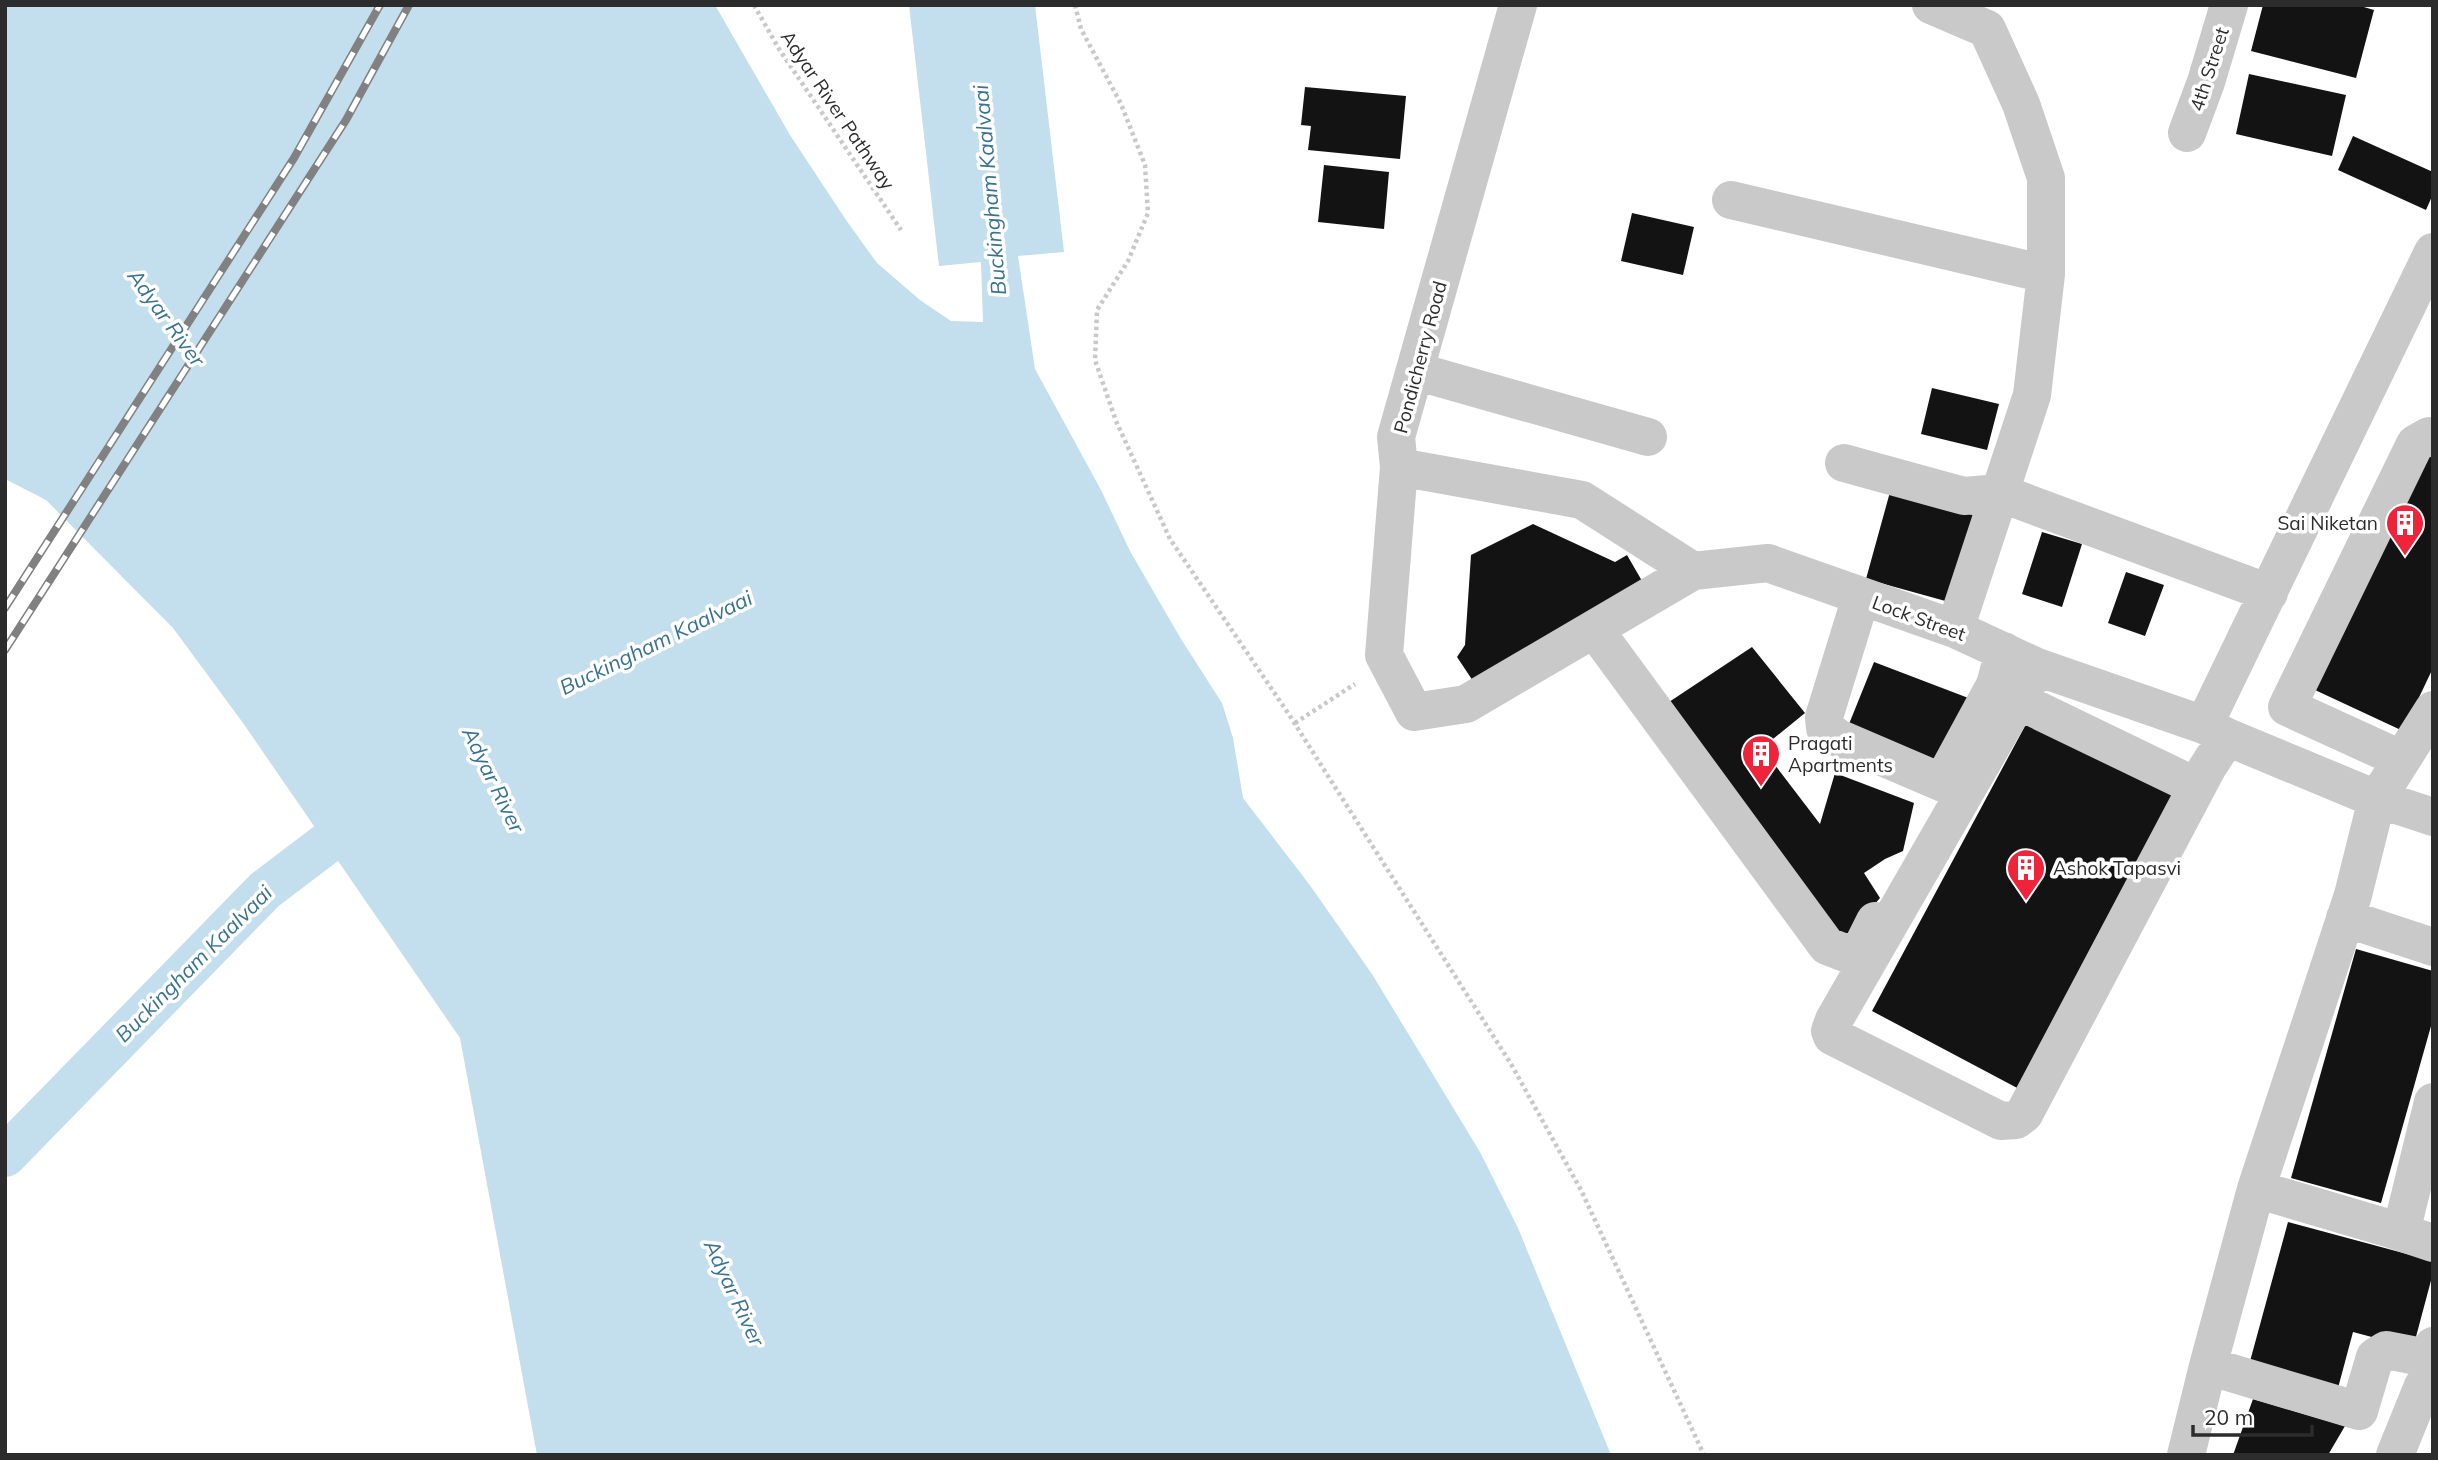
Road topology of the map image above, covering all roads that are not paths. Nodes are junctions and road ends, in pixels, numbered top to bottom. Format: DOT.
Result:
graph roads {
  1 [pos="1518,5"];
  2 [pos="1931,5"];
  3 [pos="2229,5"];
  4 [pos="2188,133"];
  5 [pos="1731,200"];
  6 [pos="2433,252"];
  7 [pos="2046,274"];
  8 [pos="1415,371"];
  9 [pos="1648,437"];
  10 [pos="2433,438"];
  11 [pos="1844,463"];
  12 [pos="1399,467"];
  13 [pos="2000,493"];
  14 [pos="1693,571"];
  15 [pos="2269,593"];
  16 [pos="1861,597"];
  17 [pos="1955,629"];
  18 [pos="1595,630"];
  19 [pos="2020,659"];
  20 [pos="2433,685"];
  21 [pos="2019,701"];
  22 [pos="2287,708"];
  23 [pos="2433,710"];
  24 [pos="1414,712"];
  25 [pos="2223,734"];
  26 [pos="2392,755"];
  27 [pos="1943,783"];
  28 [pos="2197,787"];
  29 [pos="2373,797"];
  30 [pos="2433,817"];
  31 [pos="2345,918"];
  32 [pos="2433,947"];
  33 [pos="2433,1101"];
  34 [pos="2256,1189"];
  35 [pos="2391,1229"];
  36 [pos="2433,1242"];
  37 [pos="2433,1346"];
  38 [pos="2208,1366"];
  39 [pos="2433,1384"];
  40 [pos="2186,1455"];
  41 [pos="2395,1455"];
  1 -- 8 [label="street, Pondicherry Road"];
  2 -- 7 [label="street"];
  3 -- 4 [label="street, 4th Street"];
  5 -- 7 [label="street"];
  6 -- 15 [label="street"];
  7 -- 13 [label="street"];
  8 -- 9 [label="street"];
  8 -- 12 [label="street, Pondicherry Road"];
  10 -- 22 [label="street"];
  11 -- 13 [label="street"];
  12 -- 14 [label="street"];
  12 -- 24 [label="street, Pondicherry Road"];
  13 -- 15 [label="street"];
  13 -- 17 [label="street"];
  14 -- 16 [label="street, Lock Street"];
  14 -- 18 [label="street, Lock Street"];
  15 -- 25 [label="street"];
  16 -- 17 [label="street, Lock Street"];
  16 -- 27 [label="street"];
  17 -- 19 [label="street, Lock Street"];
  18 -- 24 [label="street, Lock Street"];
  18 -- 27 [label="street"];
  19 -- 21 [label="street"];
  19 -- 25 [label="street, Lock Street"];
  19 -- 27 [label="street"];
  20 -- 26 [label="street"];
  21 -- 28 [label="street"];
  21 -- 28 [label="street"];
  22 -- 25 [label="street"];
  22 -- 26 [label="street"];
  23 -- 29 [label="street"];
  25 -- 28 [label="street"];
  25 -- 29 [label="street, Lock Street"];
  26 -- 29 [label="street"];
  29 -- 30 [label="street, Lock Street"];
  29 -- 31 [label="street"];
  31 -- 32 [label="street"];
  31 -- 34 [label="street"];
  33 -- 35 [label="street"];
  34 -- 35 [label="street"];
  34 -- 38 [label="street"];
  35 -- 36 [label="street"];
  37 -- 38 [label="street"];
  38 -- 40 [label="street"];
  39 -- 41 [label="street"];
}
